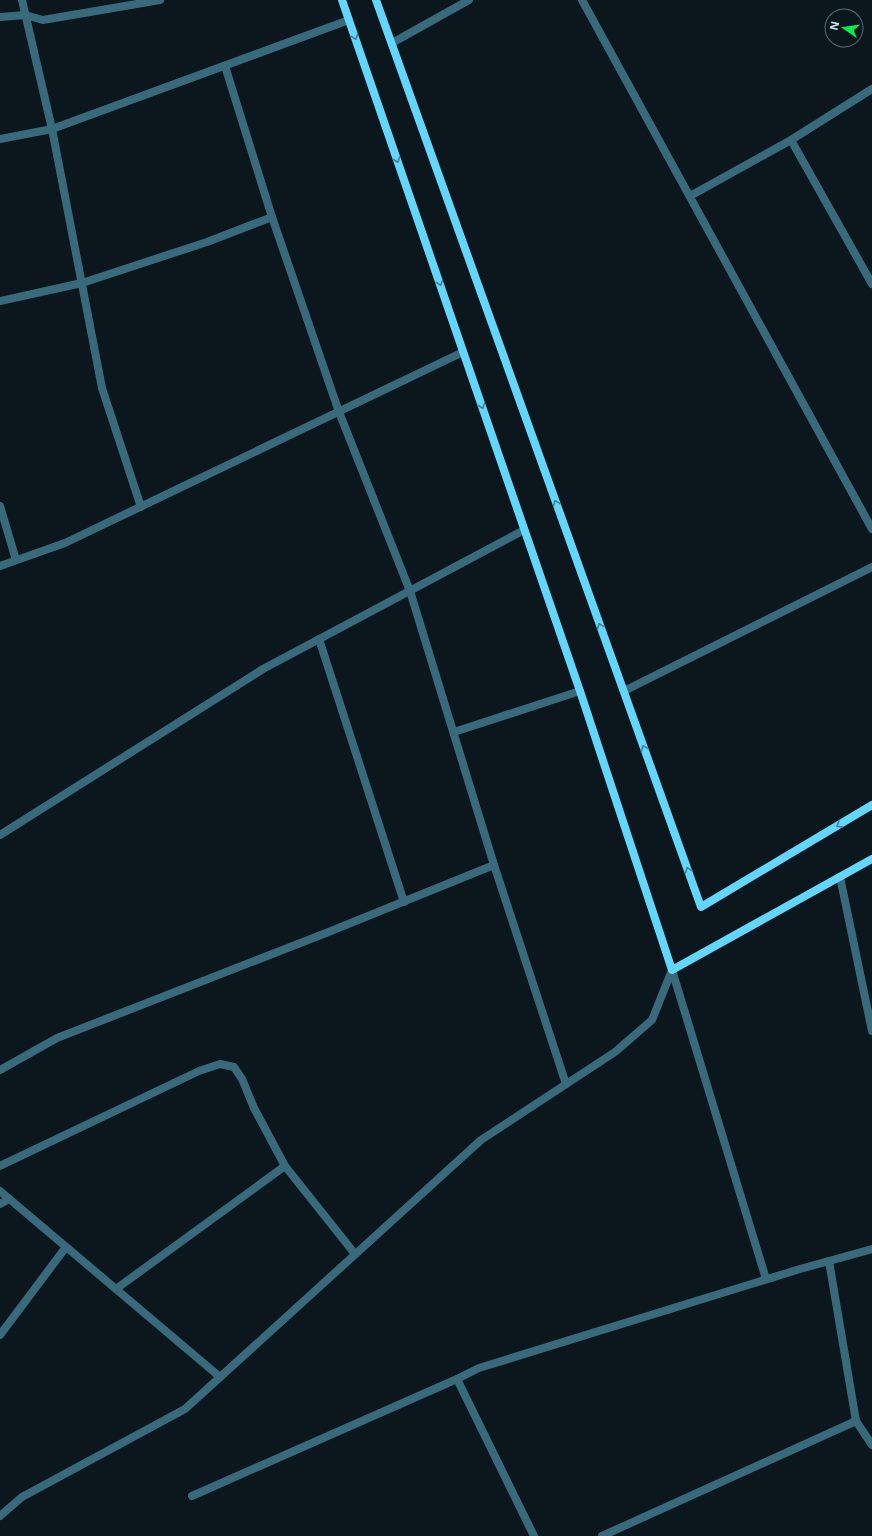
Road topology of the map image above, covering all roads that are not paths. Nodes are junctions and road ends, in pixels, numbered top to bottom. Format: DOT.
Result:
graph roads {
  1 [pos="22,0"];
  2 [pos="160,0"];
  3 [pos="342,0"];
  4 [pos="376,0"];
  5 [pos="469,0"];
  6 [pos="582,0"];
  7 [pos="25,15"];
  8 [pos="0,17"];
  9 [pos="349,20"];
  10 [pos="392,44"];
  11 [pos="225,66"];
  12 [pos="872,89"];
  13 [pos="52,129"];
  14 [pos="0,139"];
  15 [pos="791,140"];
  16 [pos="690,196"];
  17 [pos="272,217"];
  18 [pos="82,282"];
  19 [pos="872,284"];
  20 [pos="0,301"];
  21 [pos="464,352"];
  22 [pos="339,412"];
  23 [pos="0,506"];
  24 [pos="141,507"];
  25 [pos="872,529"];
  26 [pos="524,530"];
  27 [pos="16,560"];
  28 [pos="0,566"];
  29 [pos="872,567"];
  30 [pos="410,591"];
  31 [pos="319,640"];
  32 [pos="580,691"];
  33 [pos="624,691"];
  34 [pos="454,732"];
  35 [pos="872,805"];
  36 [pos="0,835"];
  37 [pos="872,859"];
  38 [pos="494,866"];
  39 [pos="840,877"];
  40 [pos="404,902"];
  41 [pos="672,970"];
  42 [pos="872,1031"];
  43 [pos="0,1070"];
  44 [pos="566,1084"];
  45 [pos="0,1166"];
  46 [pos="286,1166"];
  47 [pos="0,1191"];
  48 [pos="9,1199"];
  49 [pos="0,1204"];
  50 [pos="66,1247"];
  51 [pos="872,1249"];
  52 [pos="355,1254"];
  53 [pos="829,1261"];
  54 [pos="766,1279"];
  55 [pos="116,1289"];
  56 [pos="0,1335"];
  57 [pos="220,1377"];
  58 [pos="457,1379"];
  59 [pos="856,1421"];
  60 [pos="872,1445"];
  61 [pos="192,1496"];
  62 [pos="0,1516"];
  63 [pos="534,1536"];
  64 [pos="602,1536"];
  1 -- 7 [label="street"];
  2 -- 7 [label="street"];
  3 -- 9 [label="main road"];
  4 -- 10 [label="main road"];
  5 -- 10 [label="street"];
  6 -- 16 [label="street"];
  7 -- 8 [label="street"];
  7 -- 13 [label="street"];
  9 -- 11 [label="street"];
  9 -- 21 [label="main road, one-way"];
  33 -- 10 [label="main road, one-way"];
  11 -- 13 [label="street"];
  11 -- 17 [label="street"];
  12 -- 15 [label="street"];
  13 -- 14 [label="street"];
  13 -- 18 [label="street"];
  15 -- 16 [label="street"];
  15 -- 19 [label="street"];
  16 -- 25 [label="street"];
  17 -- 18 [label="street"];
  17 -- 22 [label="street"];
  18 -- 20 [label="street"];
  18 -- 24 [label="street"];
  21 -- 22 [label="street"];
  21 -- 26 [label="main road, one-way"];
  22 -- 24 [label="street"];
  22 -- 30 [label="street"];
  23 -- 27 [label="street"];
  24 -- 27 [label="street"];
  26 -- 30 [label="street"];
  26 -- 32 [label="main road"];
  27 -- 28 [label="street"];
  29 -- 33 [label="street"];
  30 -- 31 [label="street"];
  30 -- 34 [label="street"];
  31 -- 36 [label="street"];
  31 -- 40 [label="street"];
  32 -- 34 [label="street"];
  32 -- 41 [label="main road"];
  35 -- 33 [label="main road, one-way"];
  34 -- 38 [label="street"];
  37 -- 39 [label="main road"];
  38 -- 40 [label="street"];
  38 -- 44 [label="street"];
  39 -- 41 [label="main road"];
  39 -- 42 [label="street"];
  40 -- 43 [label="street"];
  41 -- 44 [label="street"];
  41 -- 54 [label="street"];
  44 -- 52 [label="street"];
  45 -- 46 [label="street"];
  46 -- 52 [label="street"];
  46 -- 55 [label="street"];
  47 -- 48 [label="street"];
  48 -- 49 [label="street"];
  48 -- 50 [label="street"];
  50 -- 55 [label="street"];
  50 -- 56 [label="street"];
  51 -- 53 [label="street"];
  52 -- 57 [label="street"];
  53 -- 54 [label="street"];
  53 -- 59 [label="street"];
  54 -- 58 [label="street"];
  55 -- 57 [label="street"];
  57 -- 62 [label="street"];
  58 -- 61 [label="street"];
  58 -- 63 [label="street"];
  59 -- 60 [label="street"];
  59 -- 64 [label="street"];
}
